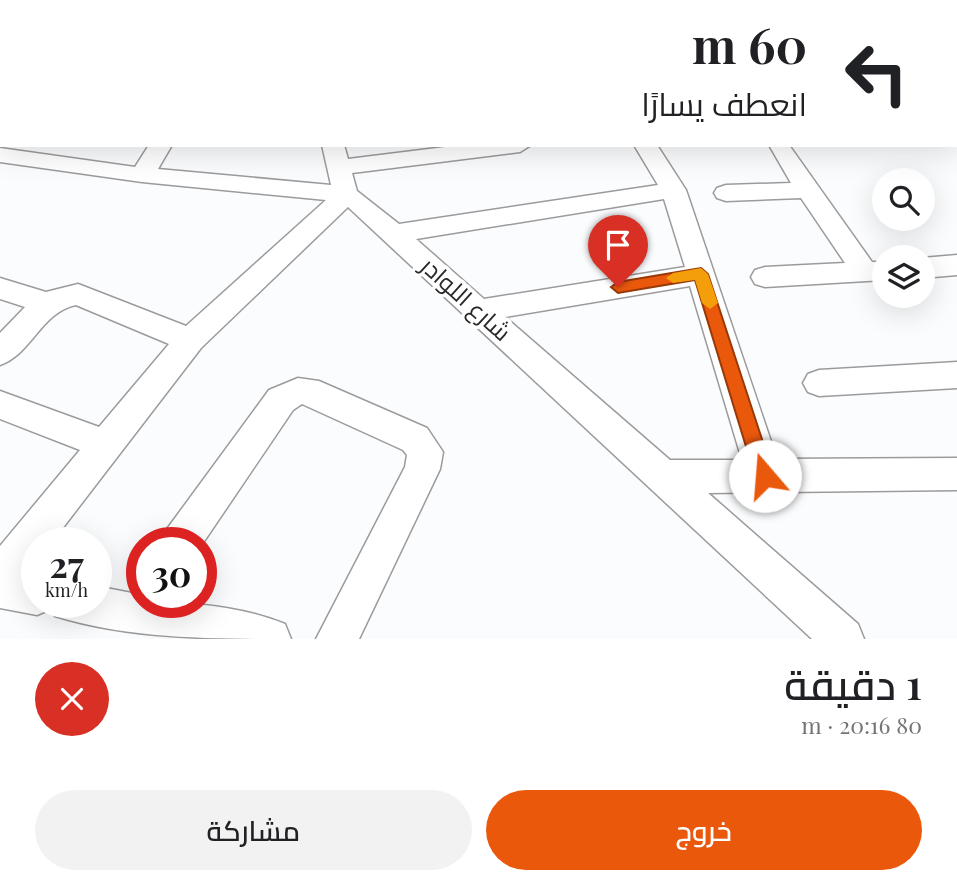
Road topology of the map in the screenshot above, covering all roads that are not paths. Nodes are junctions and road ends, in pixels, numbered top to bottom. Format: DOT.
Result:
graph roads {
  1 [pos="160,147"];
  2 [pos="505,147"];
  3 [pos="646,147"];
  4 [pos="779,148"];
  5 [pos="0,155"];
  6 [pos="339,169"];
  7 [pos="142,175"];
  8 [pos="674,190"];
  9 [pos="808,190"];
  10 [pos="726,193"];
  11 [pos="396,233"];
  12 [pos="957,265"];
  13 [pos="935,267"];
  14 [pos="872,270"];
  15 [pos="872,272"];
  16 [pos="701,274"];
  17 [pos="765,277"];
  18 [pos="0,288"];
  19 [pos="48,304"];
  20 [pos="481,310"];
  21 [pos="190,340"];
  22 [pos="0,353"];
  23 [pos="957,375"];
  24 [pos="819,383"];
  25 [pos="0,405"];
  26 [pos="104,444"];
  27 [pos="957,474"];
  28 [pos="765,476"];
  29 [pos="660,477"];
  30 [pos="192,527"];
  31 [pos="0,578"];
  32 [pos="0,588"];
  33 [pos="21,592"];
  34 [pos="155,618"];
  35 [pos="176,631"];
  36 [pos="270,639"];
  37 [pos="337,639"];
  38 [pos="843,639"];
  1 -- 7 [label="street"];
  2 -- 6 [label="street"];
  3 -- 8 [label="street"];
  4 -- 9 [label="street"];
  5 -- 7 [label="street"];
  6 -- 7 [label="street"];
  6 -- 11 [label="street, شارع اللوادر"];
  6 -- 21 [label="street"];
  8 -- 11 [label="street"];
  8 -- 16 [label="street"];
  9 -- 10 [label="street"];
  9 -- 14 [label="street"];
  11 -- 20 [label="street, شارع اللوادر"];
  12 -- 13 [label="street"];
  15 -- 17 [label="street"];
  16 -- 20 [label="street"];
  16 -- 28 [label="street"];
  18 -- 19 [label="street"];
  19 -- 21 [label="street"];
  19 -- 22 [label="street"];
  20 -- 29 [label="street, شارع اللوادر"];
  21 -- 26 [label="street"];
  23 -- 24 [label="street"];
  25 -- 26 [label="street"];
  26 -- 31 [label="street"];
  27 -- 28 [label="street"];
  28 -- 29 [label="street"];
  29 -- 38 [label="street, شارع اللوادر"];
  30 -- 37 [label="street"];
  32 -- 33 [label="street"];
  34 -- 35 [label="street"];
  35 -- 36 [label="street"];
}
